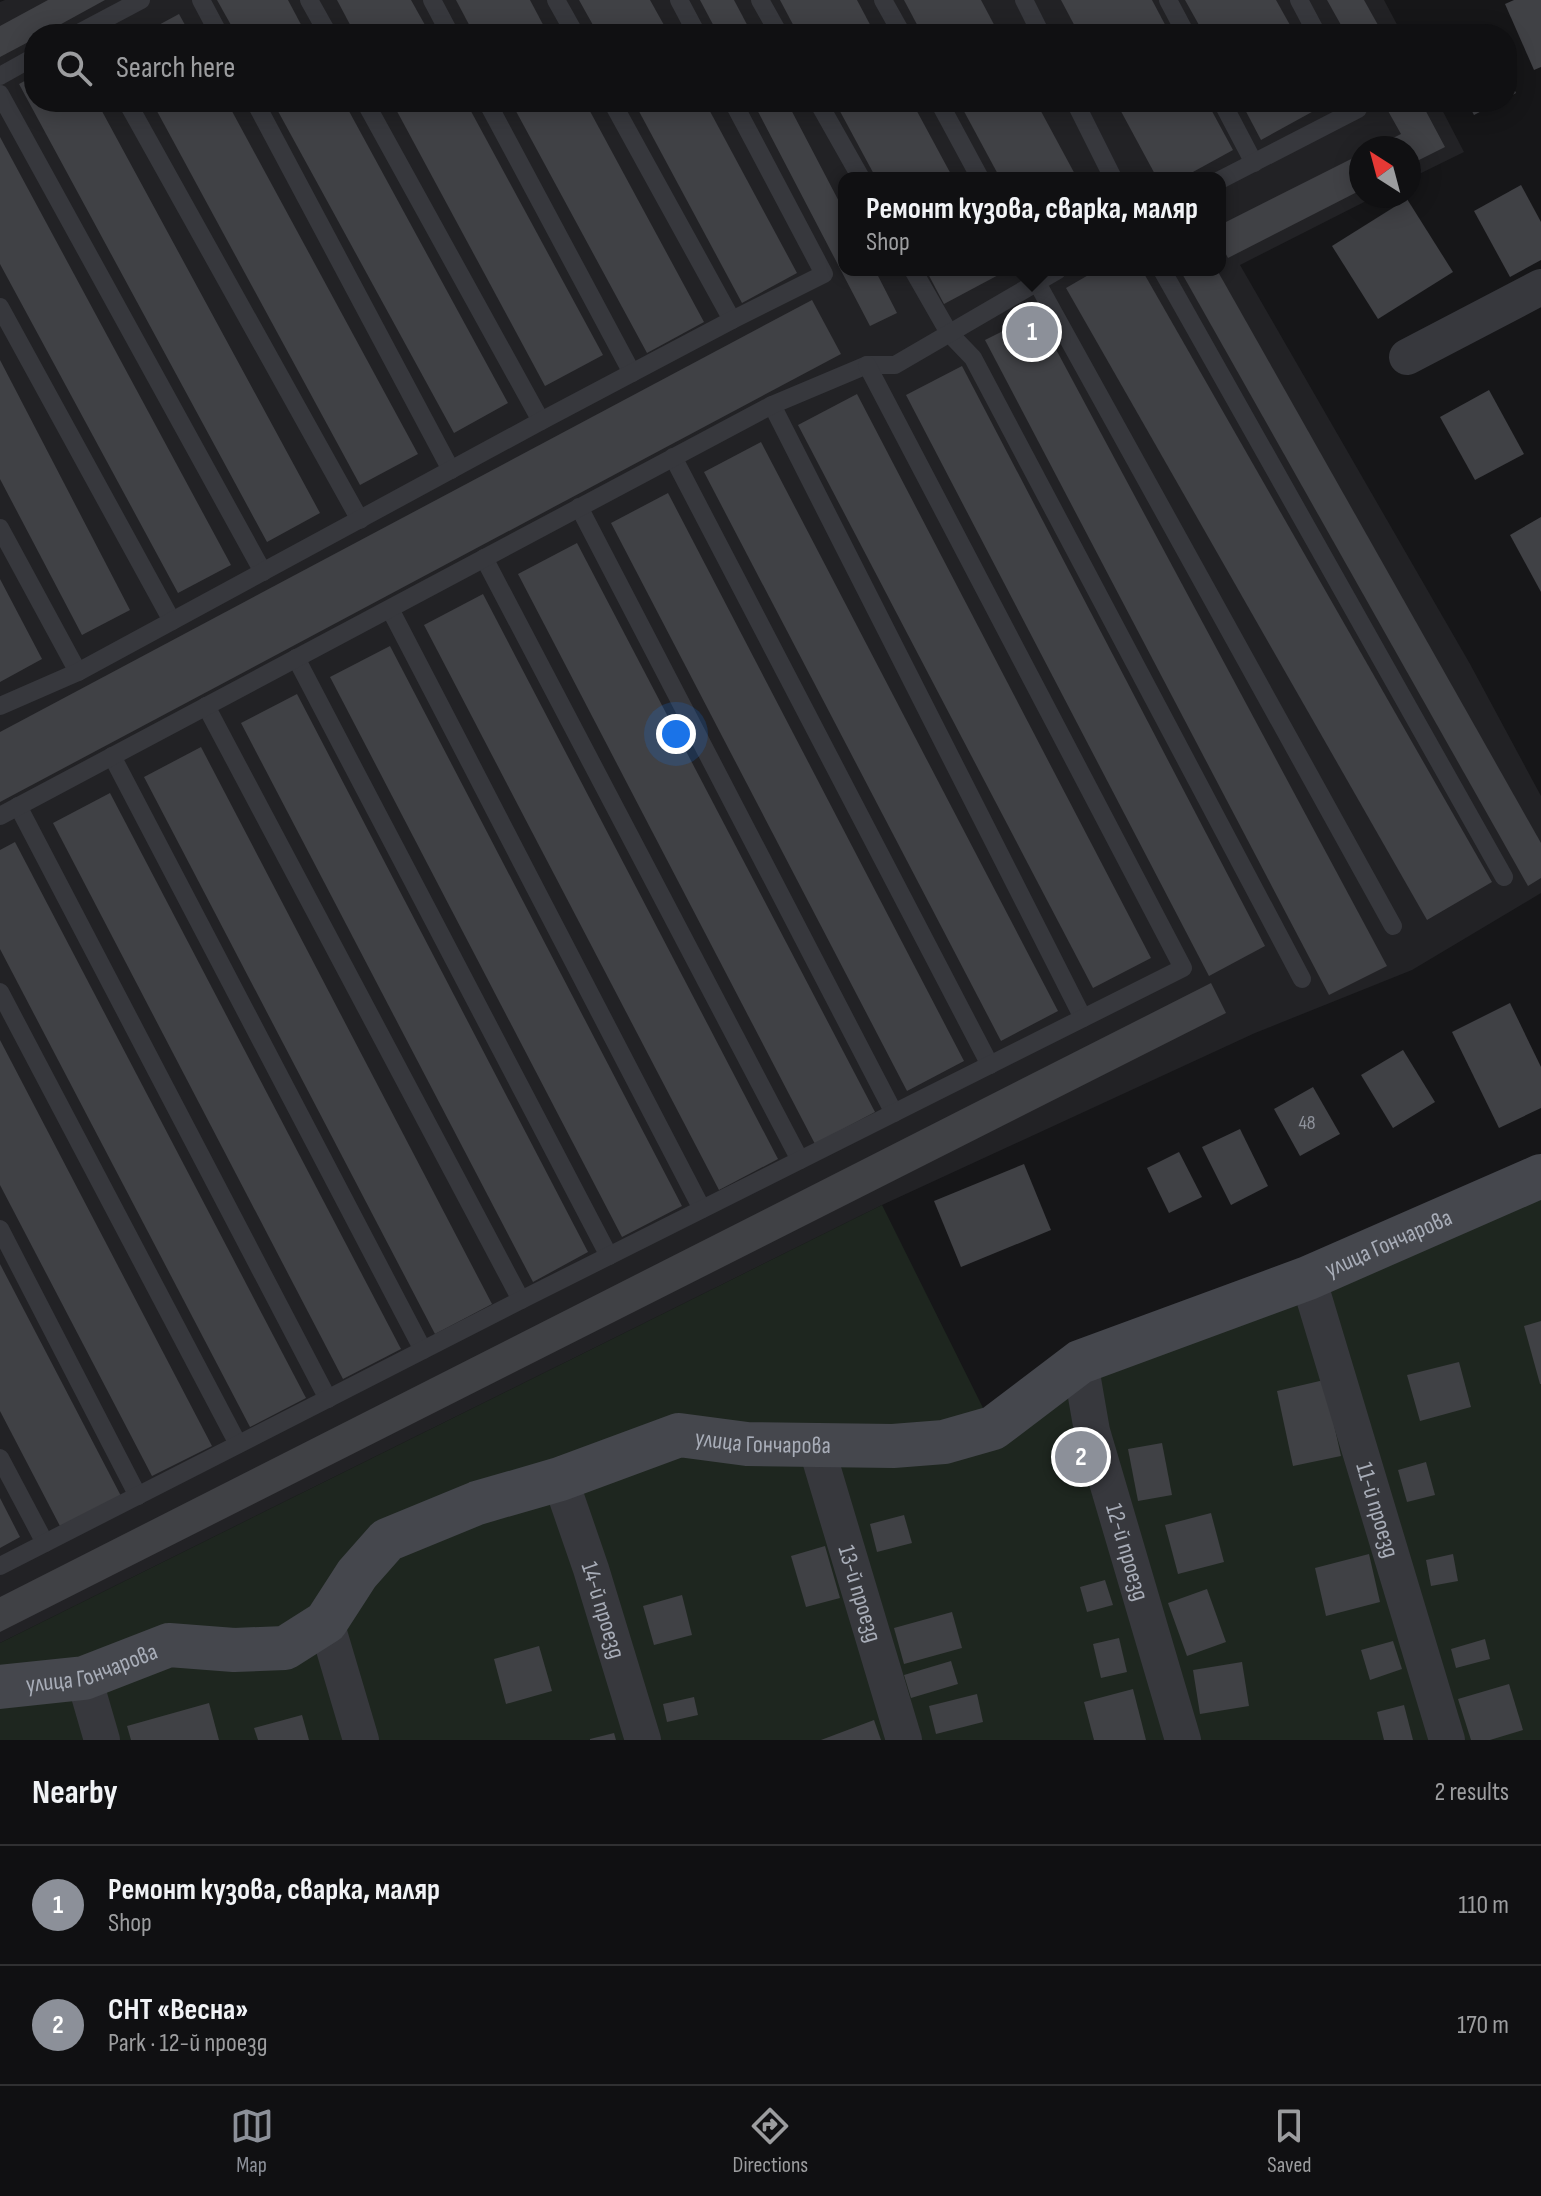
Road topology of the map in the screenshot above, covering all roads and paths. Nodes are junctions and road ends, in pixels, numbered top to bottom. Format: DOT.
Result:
graph roads {
  1 [pos="141,0"];
  2 [pos="201,0"];
  3 [pos="309,0"];
  4 [pos="432,0"];
  5 [pos="556,0"];
  6 [pos="679,0"];
  7 [pos="760,0"];
  8 [pos="883,0"];
  9 [pos="1024,0"];
  10 [pos="1168,0"];
  11 [pos="1299,0"];
  12 [pos="98,24"];
  13 [pos="214,24"];
  14 [pos="322,24"];
  15 [pos="445,24"];
  16 [pos="569,24"];
  17 [pos="692,24"];
  18 [pos="773,24"];
  19 [pos="896,24"];
  20 [pos="1036,24"];
  21 [pos="1181,24"];
  22 [pos="1312,24"];
  23 [pos="24,63"];
  24 [pos="0,76"];
  25 [pos="0,94"];
  26 [pos="133,112"];
  27 [pos="260,112"];
  28 [pos="371,112"];
  29 [pos="492,112"];
  30 [pos="618,112"];
  31 [pos="738,112"];
  32 [pos="824,112"];
  33 [pos="944,112"];
  34 [pos="1080,112"];
  35 [pos="1227,112"];
  36 [pos="1352,112"];
  37 [pos="1254,163"];
  38 [pos="858,172"];
  39 [pos="977,172"];
  40 [pos="1110,172"];
  41 [pos="1226,177"];
  42 [pos="916,276"];
  43 [pos="1033,276"];
  44 [pos="1165,276"];
  45 [pos="1541,287"];
  46 [pos="0,307"];
  47 [pos="732,320"];
  48 [pos="949,333"];
  49 [pos="1407,357"];
  50 [pos="867,365"];
  51 [pos="632,373"];
  52 [pos="772,405"];
  53 [pos="541,421"];
  54 [pos="673,457"];
  55 [pos="451,470"];
  56 [pos="579,507"];
  57 [pos="360,520"];
  58 [pos="0,528"];
  59 [pos="484,558"];
  60 [pos="263,572"];
  61 [pos="390,609"];
  62 [pos="172,621"];
  63 [pos="296,658"];
  64 [pos="78,672"];
  65 [pos="0,706"];
  66 [pos="206,706"];
  67 [pos="112,756"];
  68 [pos="18,806"];
  69 [pos="0,816"];
  70 [pos="1504,877"];
  71 [pos="1393,926"];
  72 [pos="1302,979"];
  73 [pos="0,992"];
  74 [pos="1083,1018"];
  75 [pos="990,1065"];
  76 [pos="894,1113"];
  77 [pos="800,1160"];
  78 [pos="1541,1176"];
  79 [pos="702,1209"];
  80 [pos="0,1229"];
  81 [pos="609,1256"];
  82 [pos="1308,1278"];
  83 [pos="521,1300"];
  84 [pos="423,1350"];
  85 [pos="1080,1362"];
  86 [pos="328,1399"];
  87 [pos="238,1444"];
  88 [pos="816,1446"];
  89 [pos="0,1458"];
  90 [pos="560,1479"];
  91 [pos="138,1496"];
  92 [pos="45,1543"];
  93 [pos="0,1566"];
  94 [pos="326,1622"];
  95 [pos="84,1678"];
  96 [pos="0,1687"];
  97 [pos="102,1740"];
  98 [pos="361,1740"];
  99 [pos="643,1740"];
  100 [pos="904,1740"];
  101 [pos="1183,1740"];
  102 [pos="1447,1740"];
  1 -- 12 [label="lane"];
  2 -- 13 [label="lane"];
  3 -- 14 [label="lane"];
  4 -- 15 [label="lane"];
  5 -- 16 [label="lane"];
  6 -- 17 [label="lane"];
  7 -- 18 [label="lane"];
  8 -- 19 [label="lane"];
  9 -- 20 [label="lane"];
  10 -- 21 [label="lane"];
  11 -- 22 [label="lane"];
  23 -- 24 [label="lane"];
  25 -- 60 [label="lane"];
  26 -- 57 [label="lane"];
  27 -- 55 [label="lane"];
  28 -- 53 [label="lane"];
  29 -- 51 [label="lane"];
  30 -- 47 [label="lane"];
  31 -- 47 [label="lane"];
  32 -- 38 [label="lane"];
  33 -- 39 [label="lane"];
  34 -- 40 [label="lane"];
  35 -- 37 [label="lane"];
  36 -- 37 [label="lane"];
  37 -- 41 [label="lane"];
  42 -- 48 [label="lane"];
  43 -- 48 [label="lane"];
  43 -- 71 [label="lane"];
  44 -- 70 [label="lane"];
  45 -- 49 [label="street"];
  46 -- 62 [label="lane"];
  47 -- 51 [label="lane"];
  48 -- 50 [label="lane"];
  48 -- 72 [label="lane"];
  50 -- 52 [label="lane"];
  50 -- 74 [label="lane"];
  51 -- 53 [label="lane"];
  52 -- 54 [label="lane"];
  52 -- 74 [label="lane"];
  53 -- 55 [label="lane"];
  54 -- 56 [label="lane"];
  54 -- 75 [label="lane"];
  55 -- 57 [label="lane"];
  56 -- 59 [label="lane"];
  56 -- 76 [label="lane"];
  57 -- 60 [label="lane"];
  58 -- 64 [label="lane"];
  59 -- 61 [label="lane"];
  59 -- 77 [label="lane"];
  60 -- 62 [label="lane"];
  61 -- 63 [label="lane"];
  61 -- 79 [label="lane"];
  62 -- 64 [label="lane"];
  63 -- 66 [label="lane"];
  63 -- 81 [label="lane"];
  64 -- 65 [label="lane"];
  66 -- 67 [label="lane"];
  66 -- 83 [label="lane"];
  67 -- 68 [label="lane"];
  67 -- 84 [label="lane"];
  68 -- 69 [label="lane"];
  68 -- 86 [label="lane"];
  73 -- 87 [label="lane"];
  74 -- 75 [label="lane"];
  75 -- 76 [label="lane"];
  76 -- 77 [label="lane"];
  77 -- 79 [label="lane"];
  78 -- 82 [label="street, улица Гончарова"];
  79 -- 81 [label="lane"];
  80 -- 91 [label="lane"];
  81 -- 83 [label="lane"];
  82 -- 85 [label="street, улица Гончарова"];
  82 -- 102 [label="street, 11-й проезд"];
  83 -- 84 [label="lane"];
  84 -- 86 [label="lane"];
  85 -- 88 [label="street, улица Гончарова"];
  85 -- 101 [label="street, 12-й проезд"];
  86 -- 87 [label="lane"];
  87 -- 91 [label="lane"];
  88 -- 90 [label="street, улица Гончарова"];
  88 -- 100 [label="street, 13-й проезд"];
  89 -- 92 [label="lane"];
  90 -- 94 [label="street, улица Гончарова"];
  90 -- 99 [label="street, 14-й проезд"];
  91 -- 92 [label="lane"];
  92 -- 93 [label="lane"];
  94 -- 95 [label="street, улица Гончарова"];
  94 -- 98 [label="street"];
  95 -- 96 [label="street, улица Гончарова"];
  95 -- 97 [label="street"];
}
